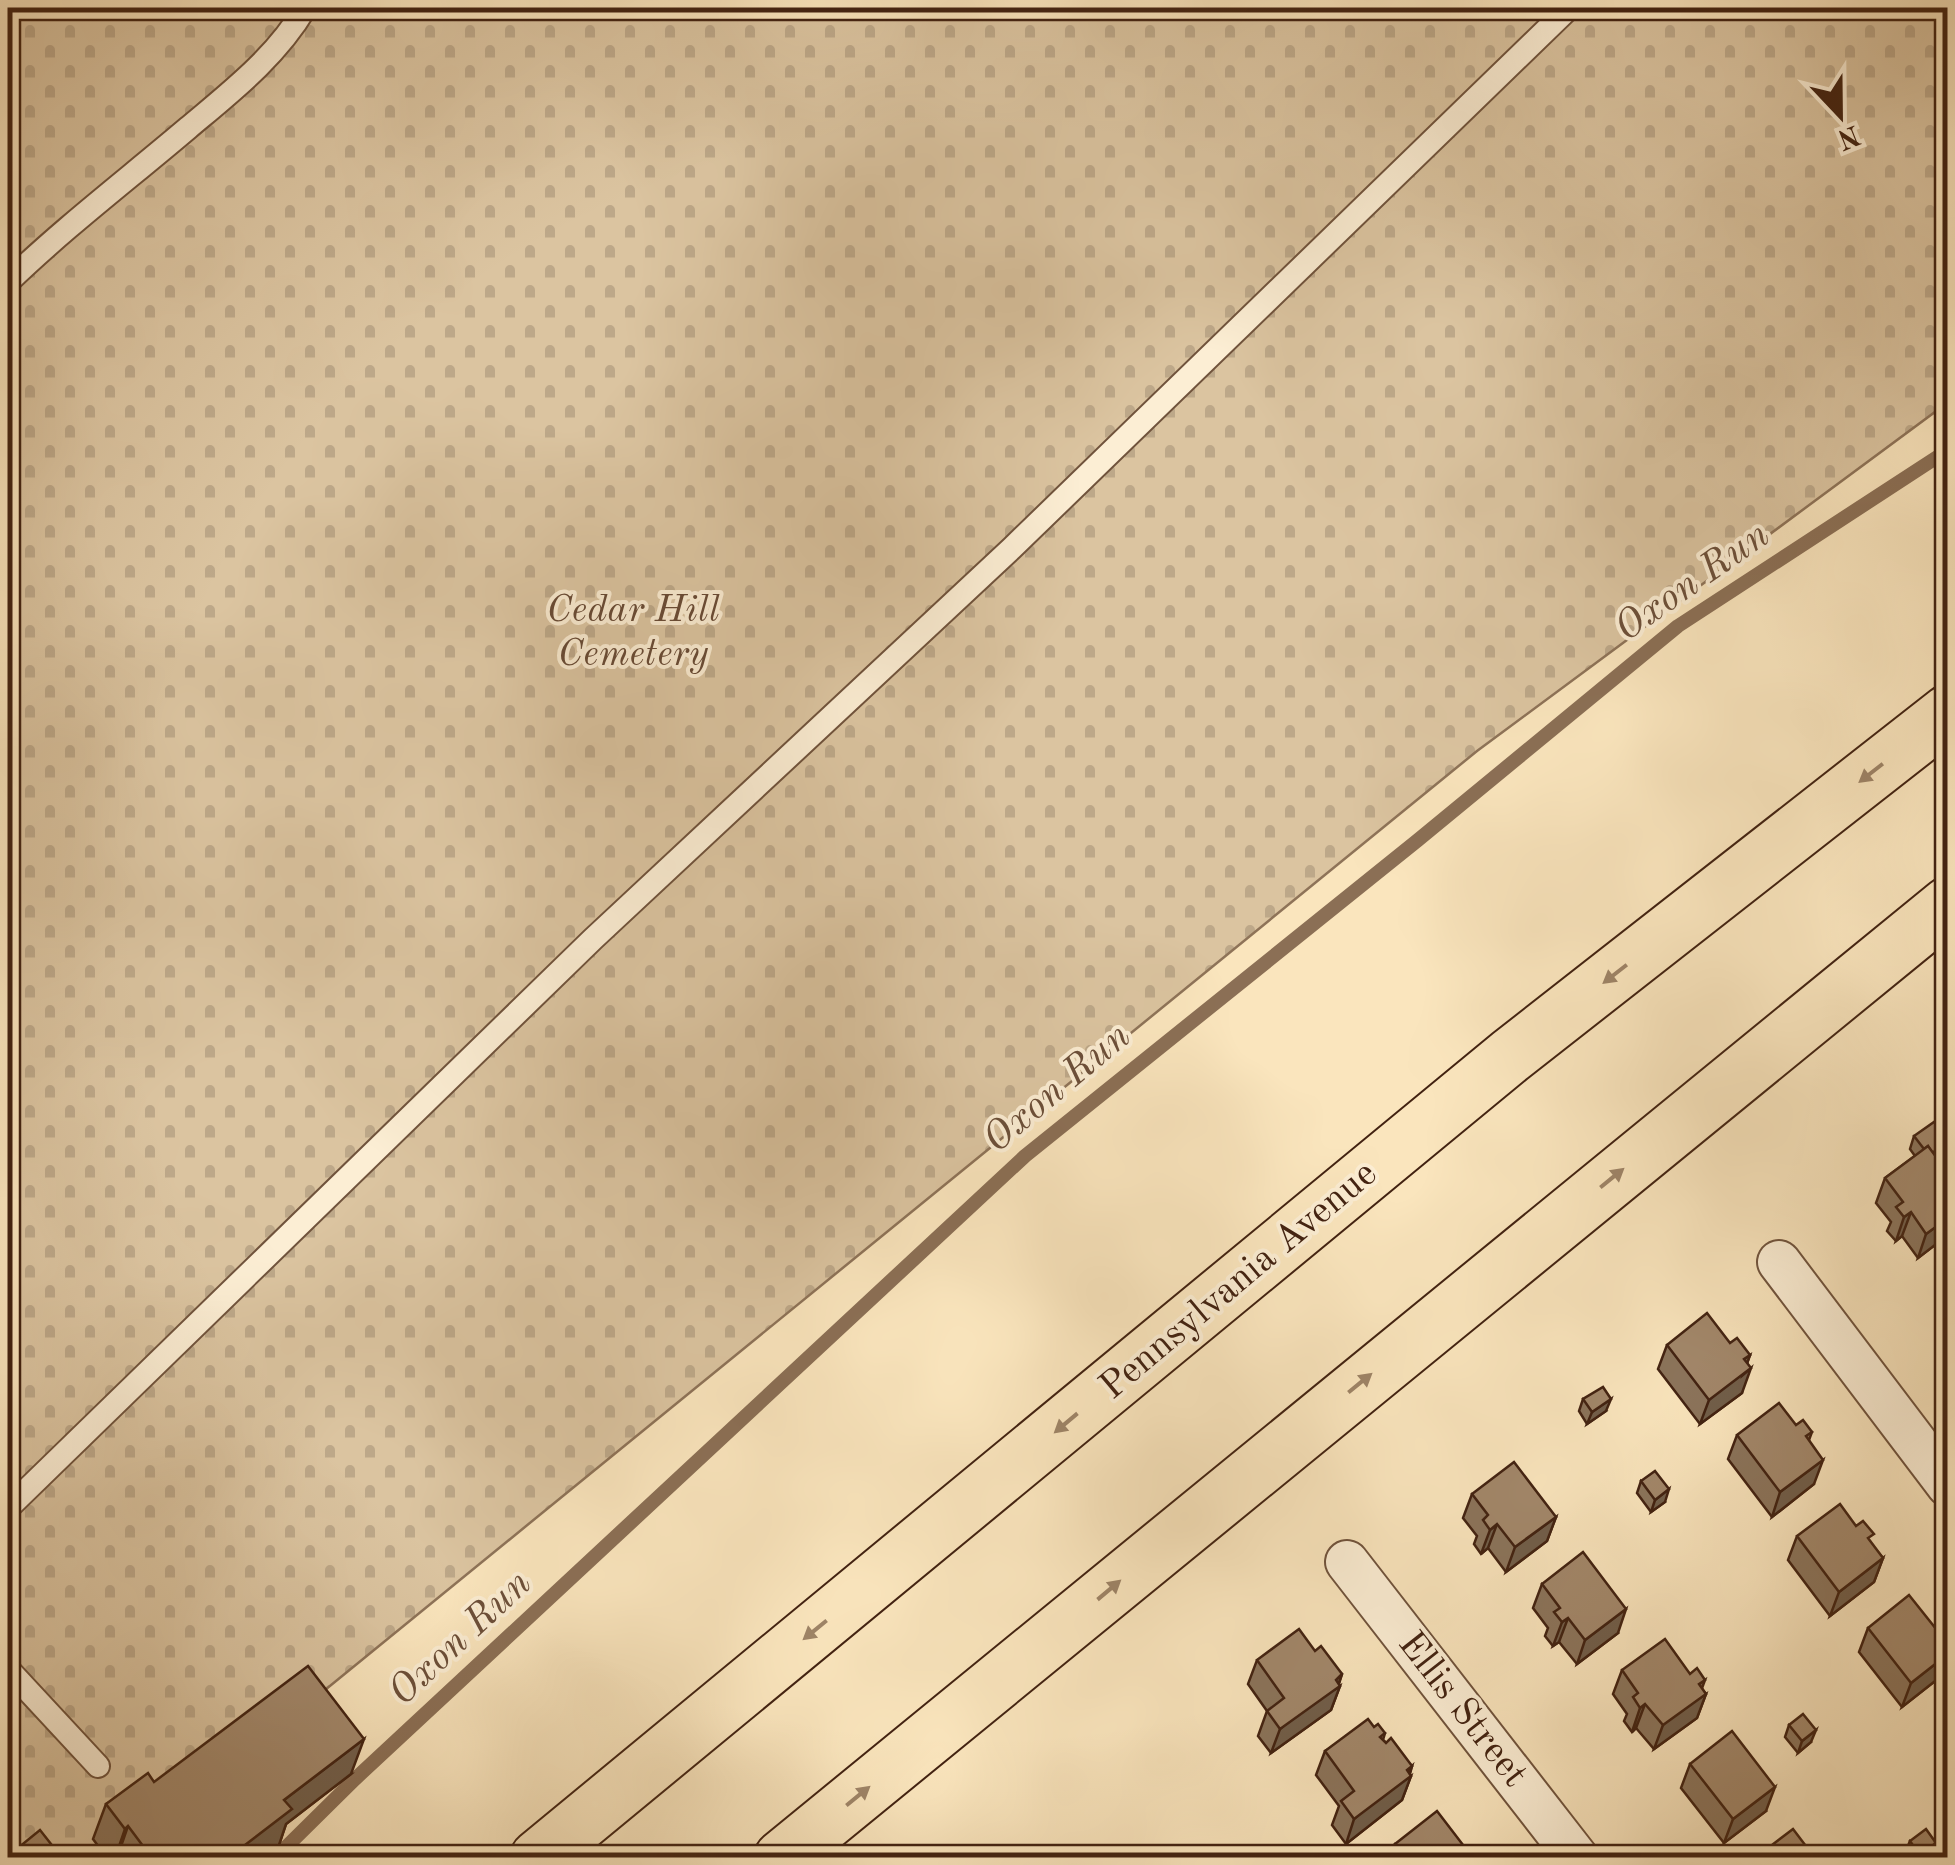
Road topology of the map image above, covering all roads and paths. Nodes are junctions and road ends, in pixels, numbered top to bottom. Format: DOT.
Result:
graph roads {
  1 [pos="304,8"];
  2 [pos="1570,8"];
  3 [pos="8,282"];
  4 [pos="1948,713"];
  5 [pos="1948,905"];
  6 [pos="1778,1262"];
  7 [pos="1948,1486"];
  8 [pos="8,1508"];
  9 [pos="1347,1562"];
  10 [pos="8,1669"];
  11 [pos="98,1766"];
  12 [pos="538,1858"];
  13 [pos="782,1858"];
  14 [pos="1577,1858"];
  1 -- 3 [label="lane"];
  2 -- 8 [label="lane"];
  4 -- 12 [label="highway, Pennsylvania Avenue, one-way"];
  13 -- 5 [label="highway, one-way"];
  6 -- 7 [label="street"];
  9 -- 14 [label="street, Ellis Street"];
  10 -- 11 [label="lane"];
}
